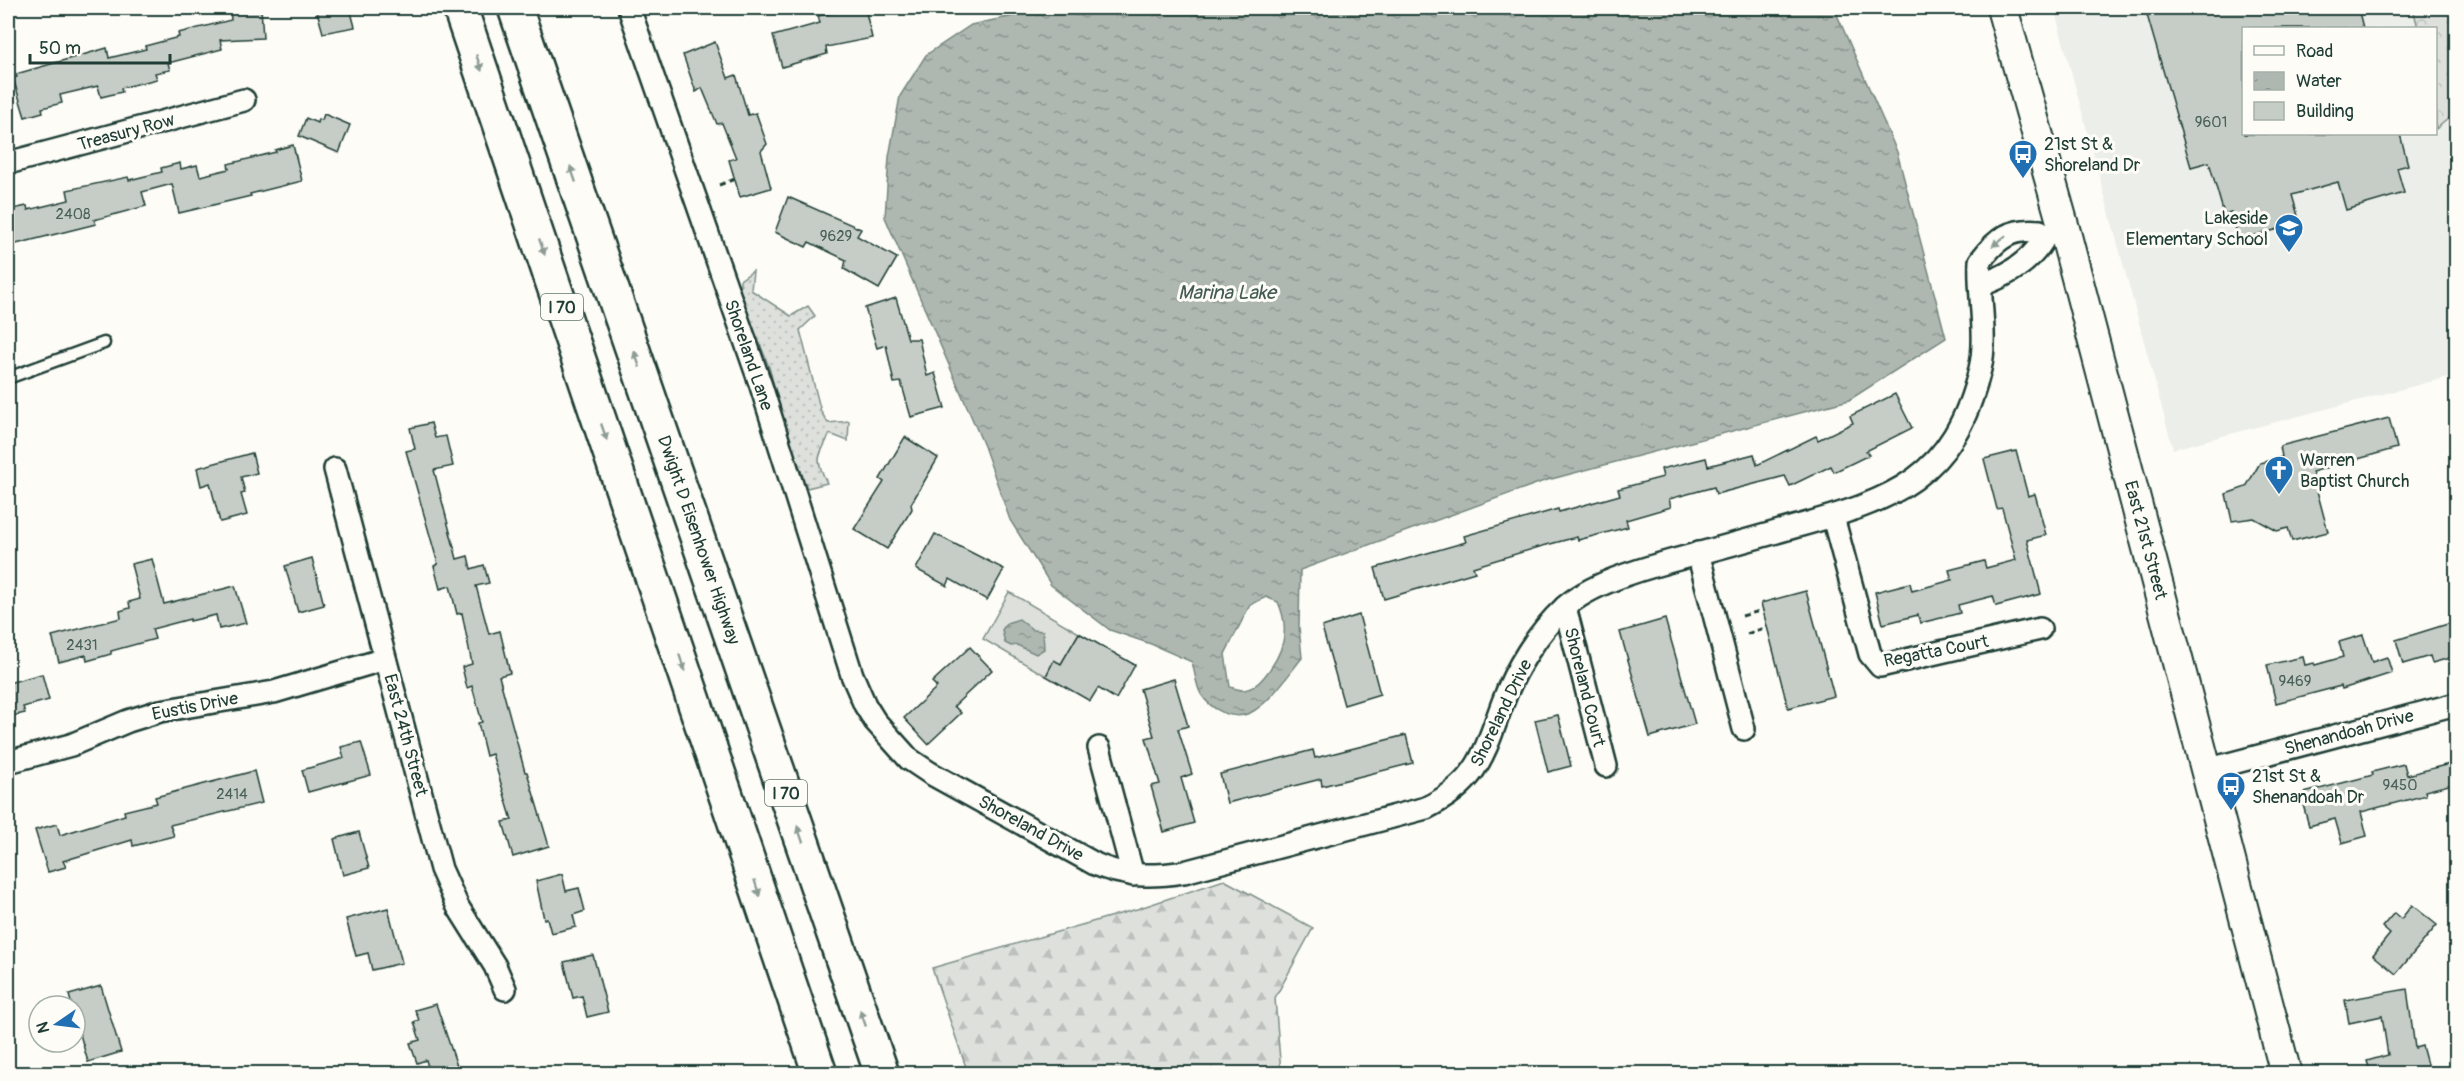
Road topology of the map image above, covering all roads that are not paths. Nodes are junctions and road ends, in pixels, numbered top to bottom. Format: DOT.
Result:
graph roads {
  1 [pos="460,8"];
  2 [pos="515,8"];
  3 [pos="629,8"];
  4 [pos="2002,8"];
  5 [pos="244,100"];
  6 [pos="8,163"];
  7 [pos="2055,234"];
  8 [pos="1981,285"];
  9 [pos="105,343"];
  10 [pos="8,378"];
  11 [pos="335,469"];
  12 [pos="1833,517"];
  13 [pos="1698,554"];
  14 [pos="1565,607"];
  15 [pos="2040,629"];
  16 [pos="386,659"];
  17 [pos="2457,704"];
  18 [pos="865,705"];
  19 [pos="1744,729"];
  20 [pos="1099,748"];
  21 [pos="8,762"];
  22 [pos="1606,766"];
  23 [pos="2206,770"];
  24 [pos="1133,875"];
  25 [pos="506,989"];
  26 [pos="819,1074"];
  27 [pos="882,1074"];
  28 [pos="2286,1074"];
  1 -- 26 [label="highway, I 70, one-way"];
  27 -- 2 [label="highway, Dwight D Eisenhower Highway / I 70, one-way"];
  3 -- 18 [label="street, Shoreland Lane"];
  4 -- 7 [label="main road, East 21st Street"];
  5 -- 6 [label="street, Treasury Row"];
  7 -- 8 [label="street"];
  7 -- 8 [label="street, Shoreland Drive, one-way"];
  7 -- 23 [label="main road, East 21st Street"];
  8 -- 12 [label="street, Shoreland Drive"];
  9 -- 10 [label="lane"];
  11 -- 16 [label="street, East 24th Street"];
  12 -- 13 [label="street, Shoreland Drive"];
  12 -- 15 [label="street, Regatta Court"];
  13 -- 14 [label="street, Shoreland Drive"];
  13 -- 19 [label="street"];
  14 -- 22 [label="street, Shoreland Court"];
  14 -- 24 [label="street, Shoreland Drive"];
  16 -- 21 [label="street, Eustis Drive"];
  16 -- 25 [label="street, East 24th Street"];
  17 -- 23 [label="street, Shenandoah Drive"];
  18 -- 24 [label="street, Shoreland Drive"];
  20 -- 24 [label="street"];
  23 -- 28 [label="main road, East 21st Street"];
}
